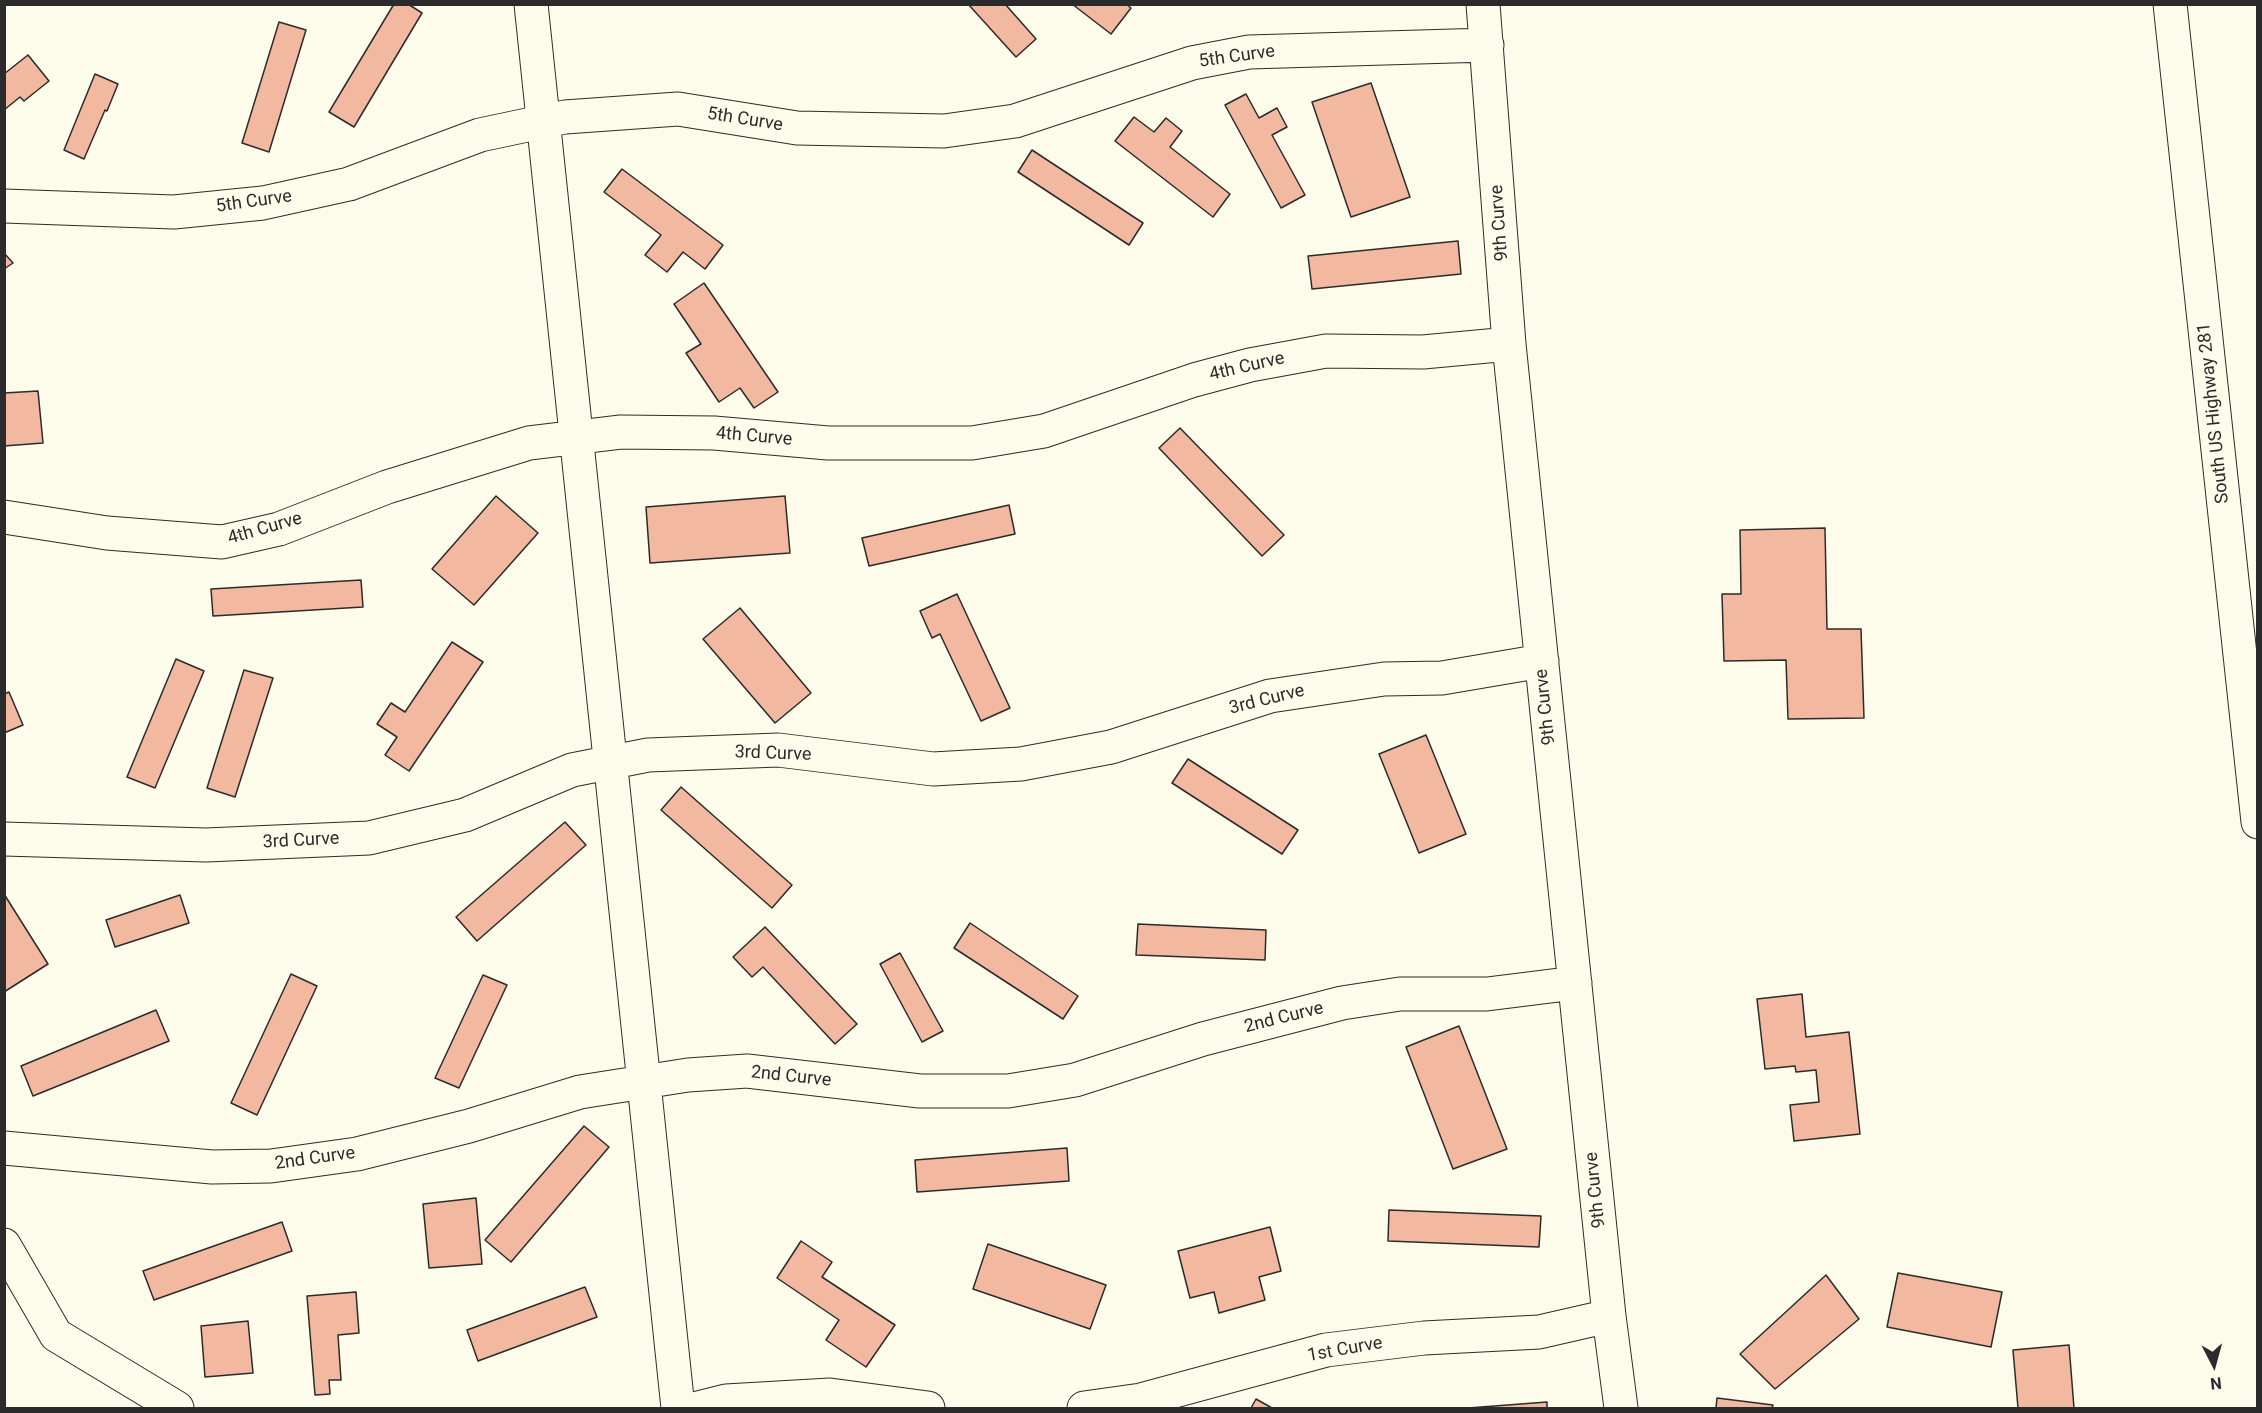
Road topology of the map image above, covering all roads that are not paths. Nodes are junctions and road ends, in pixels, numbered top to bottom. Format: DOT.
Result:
graph roads {
  1 [pos="531,4"];
  2 [pos="1483,4"];
  3 [pos="2170,4"];
  4 [pos="1487,45"];
  5 [pos="543,122"];
  6 [pos="4,206"];
  7 [pos="1509,344"];
  8 [pos="576,437"];
  9 [pos="4,517"];
  10 [pos="1542,661"];
  11 [pos="610,762"];
  12 [pos="2258,822"];
  13 [pos="4,839"];
  14 [pos="1575,983"];
  15 [pos="643,1082"];
  16 [pos="4,1148"];
  17 [pos="4,1245"];
  18 [pos="1609,1316"];
  19 [pos="177,1408"];
  20 [pos="678,1408"];
  21 [pos="698,1408"];
  22 [pos="928,1408"];
  23 [pos="1084,1408"];
  24 [pos="1621,1408"];
  1 -- 5 [label="main road"];
  2 -- 4 [label="main road, 9th Curve"];
  3 -- 12 [label="main road, South US Highway 281"];
  4 -- 5 [label="main road, 5th Curve"];
  4 -- 7 [label="main road, 9th Curve"];
  5 -- 6 [label="main road, 5th Curve"];
  5 -- 8 [label="main road"];
  7 -- 8 [label="main road, 4th Curve"];
  7 -- 10 [label="main road, 9th Curve"];
  8 -- 9 [label="main road, 4th Curve"];
  8 -- 11 [label="main road"];
  10 -- 11 [label="main road, 3rd Curve"];
  10 -- 14 [label="main road, 9th Curve"];
  11 -- 13 [label="main road, 3rd Curve"];
  11 -- 15 [label="main road"];
  14 -- 15 [label="main road, 2nd Curve"];
  14 -- 18 [label="main road, 9th Curve"];
  15 -- 16 [label="main road, 2nd Curve"];
  15 -- 20 [label="main road"];
  17 -- 19 [label="main road"];
  18 -- 23 [label="main road, 1st Curve"];
  18 -- 24 [label="main road, 9th Curve"];
  21 -- 22 [label="main road"];
}
